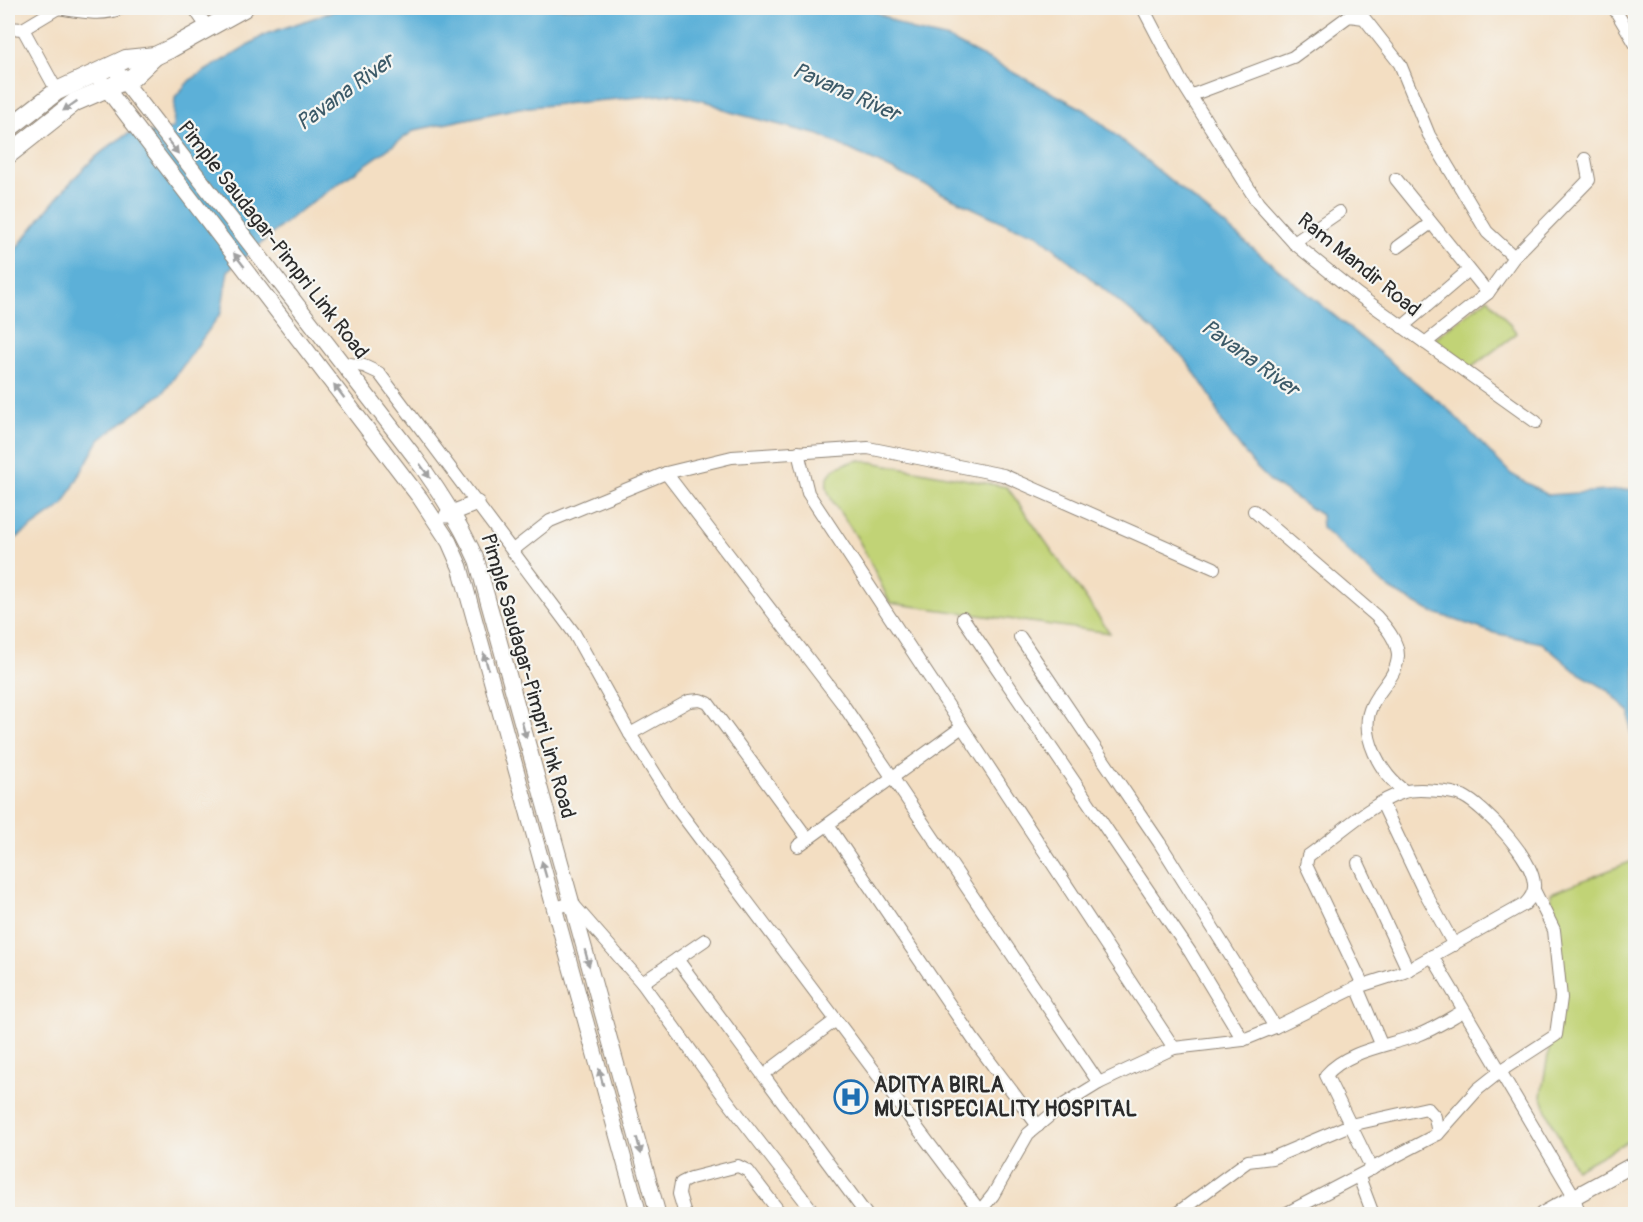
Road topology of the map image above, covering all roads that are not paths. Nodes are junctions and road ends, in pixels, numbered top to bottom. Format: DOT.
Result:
graph roads {
  1 [pos="58,8"];
  2 [pos="121,8"];
  3 [pos="194,8"];
  4 [pos="244,8"];
  5 [pos="1143,8"];
  6 [pos="1614,8"];
  7 [pos="8,28"];
  8 [pos="208,28"];
  9 [pos="23,29"];
  10 [pos="1635,45"];
  11 [pos="154,56"];
  12 [pos="113,65"];
  13 [pos="95,73"];
  14 [pos="123,82"];
  15 [pos="107,90"];
  16 [pos="57,91"];
  17 [pos="1191,95"];
  18 [pos="8,129"];
  19 [pos="8,155"];
  20 [pos="1585,159"];
  21 [pos="1396,179"];
  22 [pos="1339,213"];
  23 [pos="1431,223"];
  24 [pos="1294,243"];
  25 [pos="1398,247"];
  26 [pos="1514,258"];
  27 [pos="1469,270"];
  28 [pos="1488,293"];
  29 [pos="1402,327"];
  30 [pos="1425,342"];
  31 [pos="342,363"];
  32 [pos="1536,422"];
  33 [pos="798,452"];
  34 [pos="666,473"];
  35 [pos="477,502"];
  36 [pos="454,512"];
  37 [pos="1254,512"];
  38 [pos="435,520"];
  39 [pos="513,550"];
  40 [pos="1214,568"];
  41 [pos="963,618"];
  42 [pos="1020,637"];
  43 [pos="962,727"];
  44 [pos="630,734"];
  45 [pos="893,779"];
  46 [pos="1405,791"];
  47 [pos="1382,803"];
  48 [pos="828,825"];
  49 [pos="1358,863"];
  50 [pos="1534,890"];
  51 [pos="572,903"];
  52 [pos="555,908"];
  53 [pos="705,940"];
  54 [pos="1454,945"];
  55 [pos="1432,956"];
  56 [pos="677,959"];
  57 [pos="1408,969"];
  58 [pos="642,983"];
  59 [pos="1360,986"];
  60 [pos="1463,1011"];
  61 [pos="836,1020"];
  62 [pos="1275,1028"];
  63 [pos="1243,1040"];
  64 [pos="1380,1044"];
  65 [pos="1174,1048"];
  66 [pos="771,1069"];
  67 [pos="1502,1070"];
  68 [pos="1098,1083"];
  69 [pos="1350,1125"];
  70 [pos="1038,1126"];
  71 [pos="1438,1134"];
  72 [pos="1635,1163"];
  73 [pos="1372,1169"];
  74 [pos="1359,1177"];
  75 [pos="1574,1196"];
  76 [pos="978,1213"];
  77 [pos="639,1215"];
  78 [pos="658,1215"];
  79 [pos="685,1215"];
  80 [pos="781,1215"];
  81 [pos="815,1215"];
  82 [pos="866,1215"];
  83 [pos="1176,1215"];
  84 [pos="1285,1215"];
  85 [pos="1373,1215"];
  86 [pos="1543,1215"];
  87 [pos="1579,1215"];
  1 -- 2 [label="street"];
  1 -- 9 [label="street"];
  3 -- 8 [label="street"];
  4 -- 8 [label="main road"];
  5 -- 17 [label="street, Ram Mandir Road"];
  6 -- 10 [label="street"];
  7 -- 9 [label="street"];
  8 -- 11 [label="main road"];
  9 -- 16 [label="street"];
  11 -- 12 [label="main road"];
  11 -- 14 [label="main road"];
  12 -- 13 [label="main road"];
  12 -- 14 [label="street, Pimple Saudagar-Pimpri Link Road"];
  13 -- 15 [label="street, Pimple Saudagar-Pimpri Link Road"];
  13 -- 16 [label="main road"];
  14 -- 15 [label="main road"];
  14 -- 31 [label="street, Pimple Saudagar-Pimpri Link Road, one-way"];
  15 -- 19 [label="main road, one-way"];
  38 -- 15 [label="street, Pimple Saudagar-Pimpri Link Road, one-way"];
  16 -- 18 [label="main road"];
  17 -- 24 [label="street, Ram Mandir Road"];
  17 -- 26 [label="street"];
  20 -- 26 [label="street"];
  21 -- 23 [label="street"];
  22 -- 24 [label="street"];
  23 -- 25 [label="street"];
  23 -- 27 [label="street"];
  24 -- 29 [label="street, Ram Mandir Road"];
  26 -- 28 [label="street"];
  27 -- 28 [label="street"];
  27 -- 29 [label="street"];
  28 -- 30 [label="street"];
  29 -- 30 [label="street, Ram Mandir Road"];
  30 -- 32 [label="street, Ram Mandir Road"];
  31 -- 35 [label="street"];
  31 -- 36 [label="street, Pimple Saudagar-Pimpri Link Road, one-way"];
  33 -- 34 [label="street"];
  33 -- 40 [label="street"];
  33 -- 43 [label="street"];
  34 -- 39 [label="street"];
  34 -- 45 [label="street"];
  35 -- 36 [label="street"];
  35 -- 39 [label="street"];
  36 -- 38 [label="street"];
  36 -- 51 [label="street, Pimple Saudagar-Pimpri Link Road, one-way"];
  37 -- 46 [label="street"];
  52 -- 38 [label="street, Pimple Saudagar-Pimpri Link Road, one-way"];
  39 -- 44 [label="street"];
  41 -- 63 [label="street"];
  42 -- 62 [label="street"];
  43 -- 45 [label="street"];
  43 -- 65 [label="street"];
  44 -- 48 [label="street"];
  44 -- 61 [label="street"];
  45 -- 48 [label="street"];
  45 -- 68 [label="street"];
  46 -- 47 [label="street"];
  46 -- 50 [label="street"];
  47 -- 54 [label="street"];
  47 -- 59 [label="street"];
  48 -- 70 [label="street"];
  49 -- 57 [label="street"];
  50 -- 54 [label="street"];
  50 -- 67 [label="street"];
  51 -- 52 [label="street"];
  51 -- 58 [label="street"];
  51 -- 78 [label="street, Pimple Saudagar-Pimpri Link Road, one-way"];
  77 -- 52 [label="street, Pimple Saudagar-Pimpri Link Road, one-way"];
  53 -- 56 [label="street"];
  54 -- 55 [label="street"];
  55 -- 57 [label="street"];
  55 -- 60 [label="street"];
  56 -- 58 [label="street"];
  56 -- 82 [label="street"];
  57 -- 59 [label="street"];
  58 -- 81 [label="street"];
  59 -- 62 [label="street"];
  59 -- 64 [label="street"];
  60 -- 64 [label="street"];
  60 -- 67 [label="street"];
  61 -- 66 [label="street"];
  61 -- 76 [label="street"];
  62 -- 63 [label="street"];
  63 -- 65 [label="street"];
  64 -- 69 [label="street"];
  65 -- 68 [label="street"];
  67 -- 71 [label="street"];
  67 -- 75 [label="street"];
  68 -- 70 [label="street"];
  69 -- 71 [label="street"];
  69 -- 73 [label="street"];
  69 -- 83 [label="street"];
  70 -- 76 [label="street"];
  71 -- 73 [label="street"];
  72 -- 75 [label="street"];
  73 -- 74 [label="street"];
  74 -- 84 [label="street"];
  74 -- 85 [label="street"];
  75 -- 86 [label="street"];
  75 -- 87 [label="street"];
  79 -- 80 [label="street"];
}
